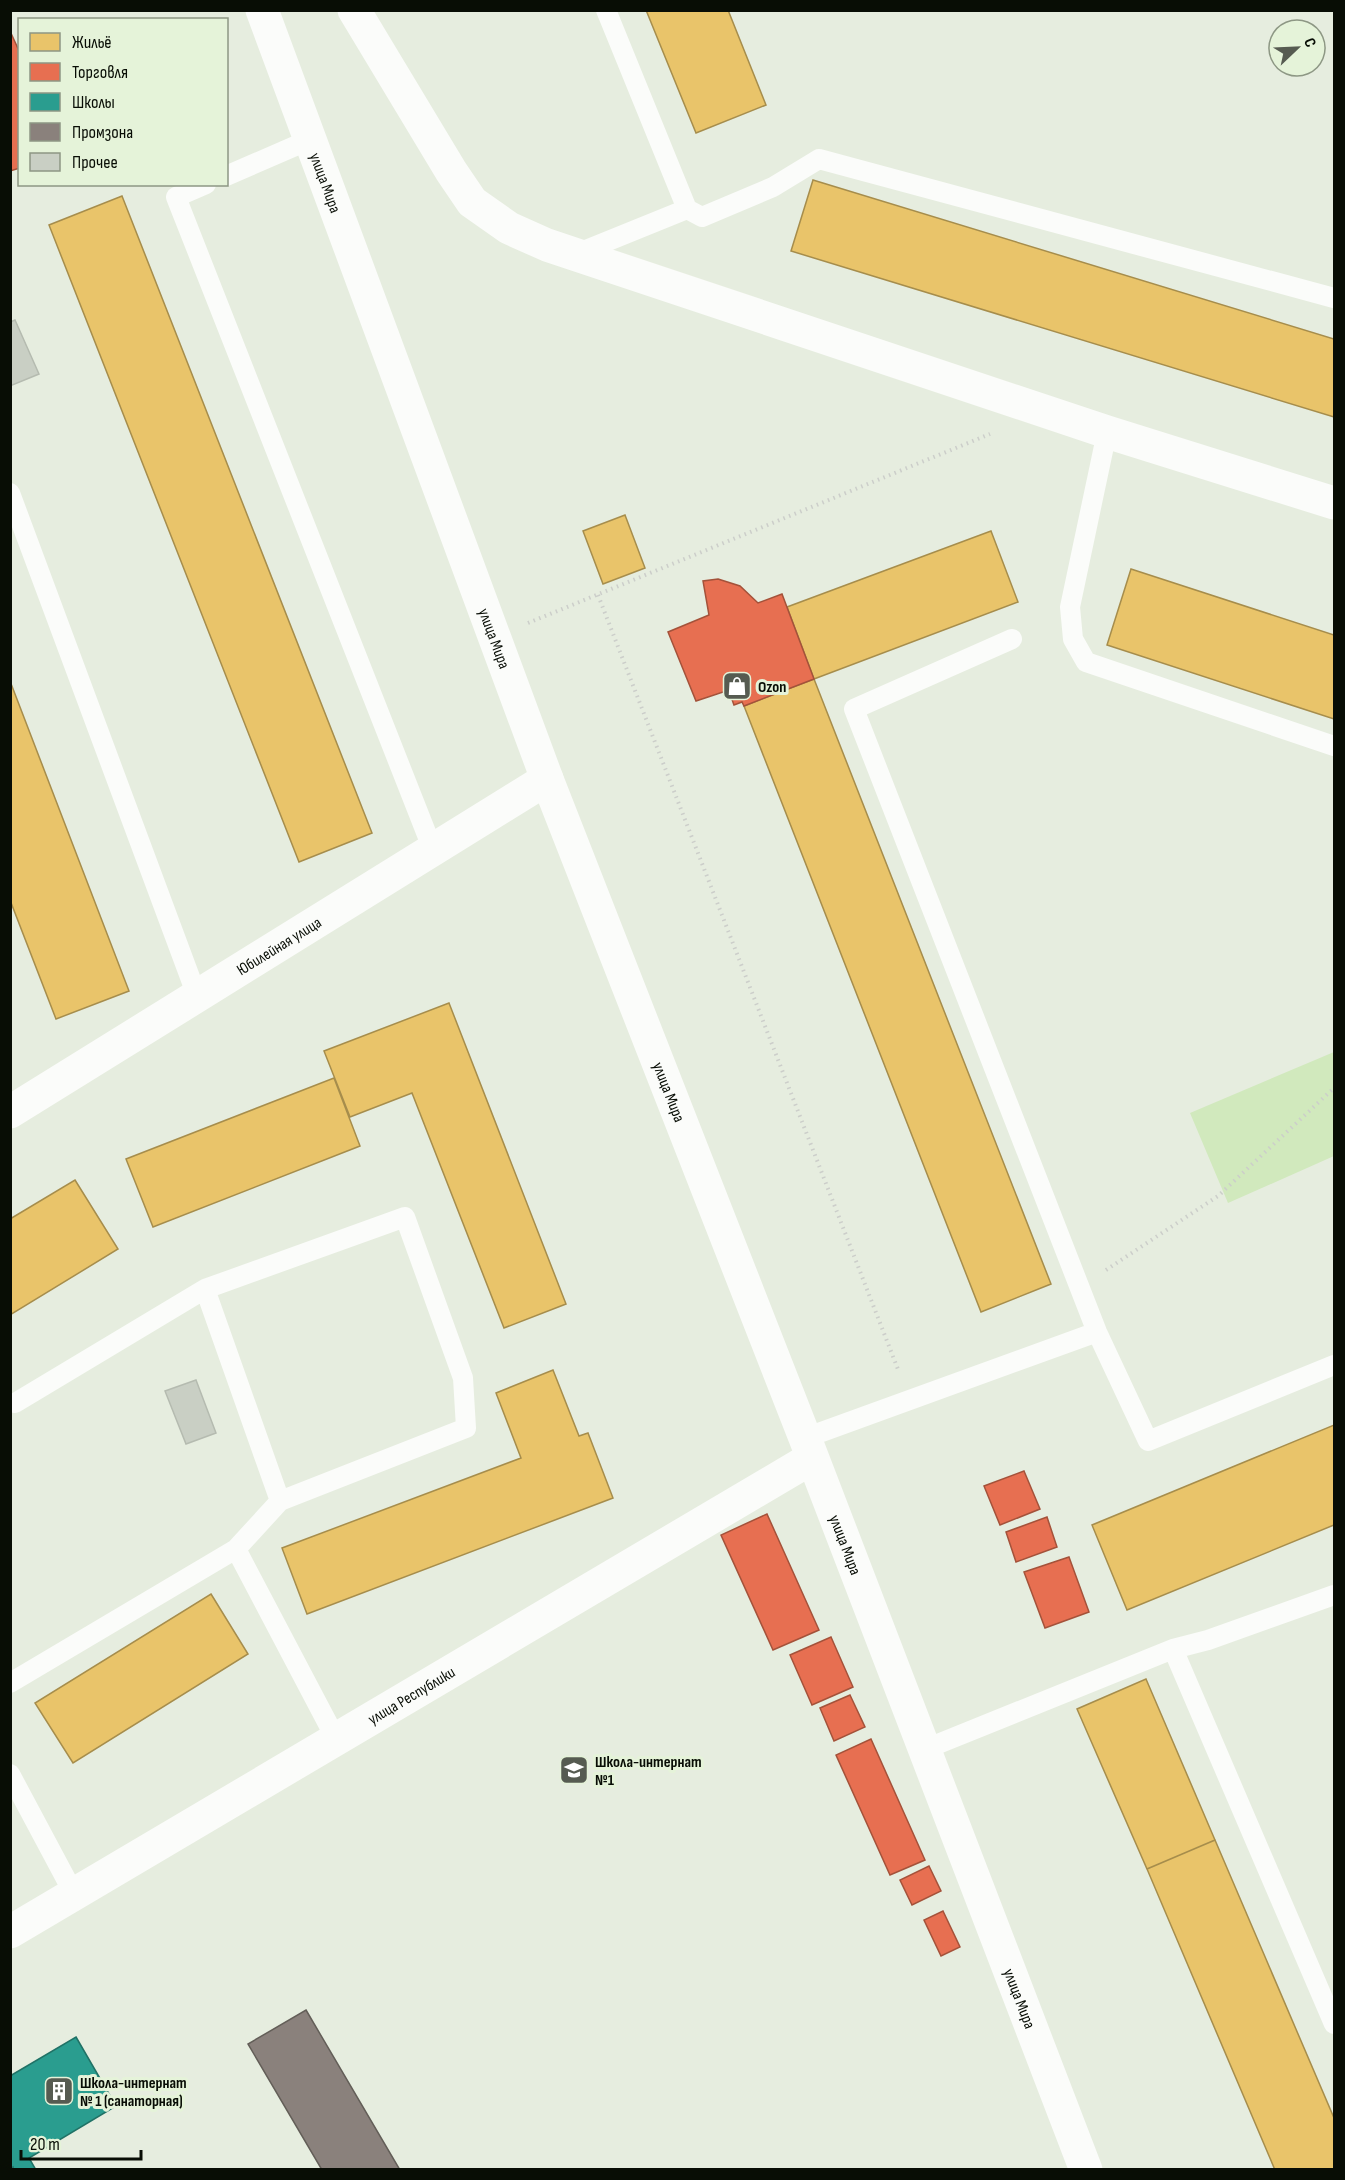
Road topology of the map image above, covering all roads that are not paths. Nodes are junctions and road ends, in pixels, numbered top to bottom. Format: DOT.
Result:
graph roads {
  1 [pos="262,10"];
  2 [pos="354,10"];
  3 [pos="606,10"];
  4 [pos="309,140"];
  5 [pos="228,175"];
  6 [pos="201,186"];
  7 [pos="687,209"];
  8 [pos="576,254"];
  9 [pos="1335,298"];
  10 [pos="1107,432"];
  11 [pos="10,493"];
  12 [pos="1335,503"];
  13 [pos="1012,639"];
  14 [pos="1335,746"];
  15 [pos="547,779"];
  16 [pos="433,850"];
  17 [pos="197,996"];
  18 [pos="10,1112"];
  19 [pos="205,1289"];
  20 [pos="1097,1332"];
  21 [pos="1335,1365"];
  22 [pos="15,1403"];
  23 [pos="808,1448"];
  24 [pos="280,1501"];
  25 [pos="236,1549"];
  26 [pos="1335,1595"];
  27 [pos="1173,1649"];
  28 [pos="10,1683"];
  29 [pos="336,1739"];
  30 [pos="923,1750"];
  31 [pos="10,1774"];
  32 [pos="74,1894"];
  33 [pos="10,1932"];
  34 [pos="1335,2024"];
  35 [pos="1086,2169"];
  1 -- 4 [label="street, улица Мира"];
  2 -- 8 [label="street"];
  3 -- 7 [label="lane"];
  4 -- 5 [label="lane"];
  4 -- 15 [label="street, улица Мира"];
  6 -- 16 [label="lane"];
  7 -- 8 [label="lane"];
  7 -- 9 [label="lane"];
  8 -- 10 [label="street"];
  10 -- 12 [label="street"];
  10 -- 14 [label="lane"];
  11 -- 17 [label="lane"];
  13 -- 20 [label="lane"];
  15 -- 16 [label="street, Юбилейная улица"];
  15 -- 23 [label="street, улица Мира"];
  16 -- 17 [label="street, Юбилейная улица"];
  17 -- 18 [label="street, Юбилейная улица"];
  19 -- 22 [label="lane"];
  19 -- 24 [label="lane"];
  19 -- 24 [label="lane"];
  20 -- 21 [label="lane"];
  20 -- 23 [label="lane"];
  23 -- 29 [label="street, улица Республики"];
  23 -- 30 [label="street, улица Мира"];
  24 -- 25 [label="lane"];
  25 -- 28 [label="lane"];
  25 -- 29 [label="lane"];
  26 -- 27 [label="lane"];
  27 -- 30 [label="lane"];
  27 -- 34 [label="lane"];
  29 -- 32 [label="street, улица Республики"];
  30 -- 35 [label="street, улица Мира"];
  31 -- 32 [label="lane"];
  32 -- 33 [label="street, улица Республики"];
}
